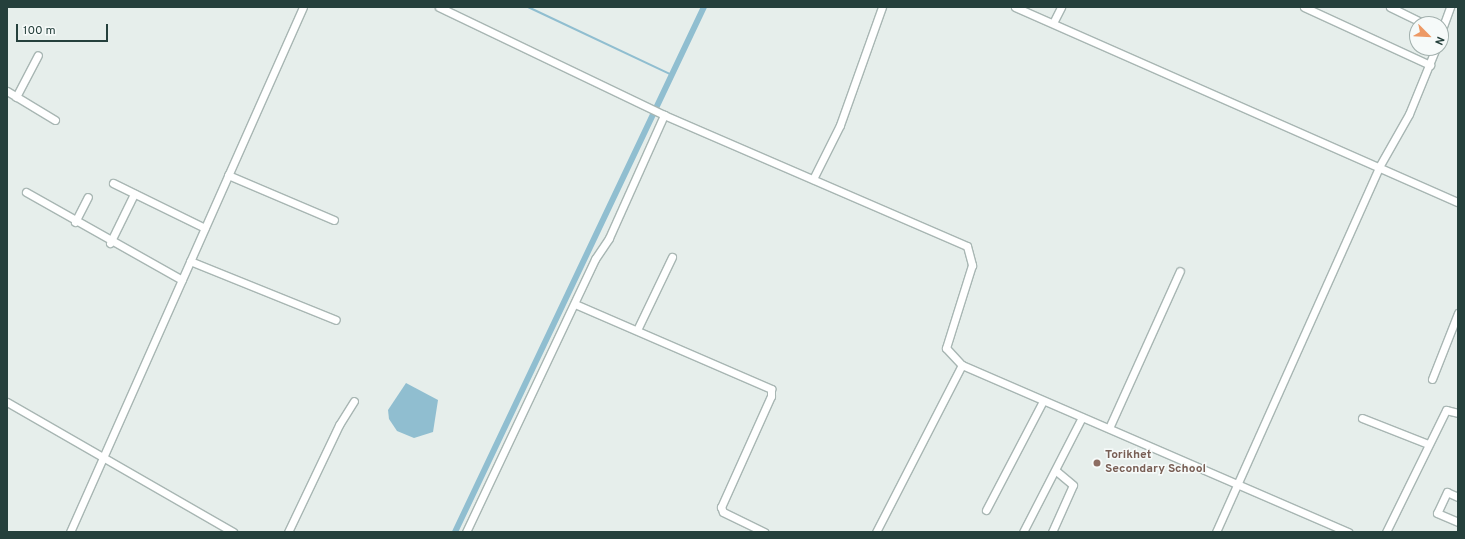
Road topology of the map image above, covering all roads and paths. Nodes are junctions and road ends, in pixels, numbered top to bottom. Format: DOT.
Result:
graph roads {
  1 [pos="302,7"];
  2 [pos="438,7"];
  3 [pos="882,7"];
  4 [pos="1015,7"];
  5 [pos="1061,7"];
  6 [pos="1304,7"];
  7 [pos="1390,7"];
  8 [pos="1409,16"];
  9 [pos="1053,23"];
  10 [pos="38,55"];
  11 [pos="1433,56"];
  12 [pos="1430,65"];
  13 [pos="7,91"];
  14 [pos="16,97"];
  15 [pos="661,114"];
  16 [pos="55,120"];
  17 [pos="1379,167"];
  18 [pos="228,176"];
  19 [pos="813,180"];
  20 [pos="113,183"];
  21 [pos="26,192"];
  22 [pos="134,194"];
  23 [pos="88,197"];
  24 [pos="1458,202"];
  25 [pos="334,220"];
  26 [pos="76,222"];
  27 [pos="205,228"];
  28 [pos="110,242"];
  29 [pos="672,257"];
  30 [pos="190,261"];
  31 [pos="1180,271"];
  32 [pos="182,280"];
  33 [pos="575,304"];
  34 [pos="1458,313"];
  35 [pos="336,320"];
  36 [pos="637,330"];
  37 [pos="962,365"];
  38 [pos="1432,379"];
  39 [pos="354,401"];
  40 [pos="1043,401"];
  41 [pos="7,402"];
  42 [pos="1458,413"];
  43 [pos="1082,417"];
  44 [pos="1362,418"];
  45 [pos="1109,428"];
  46 [pos="1428,444"];
  47 [pos="103,458"];
  48 [pos="1055,470"];
  49 [pos="1238,483"];
  50 [pos="1458,497"];
  51 [pos="986,510"];
  52 [pos="1458,522"];
  53 [pos="70,532"];
  54 [pos="233,532"];
  55 [pos="288,532"];
  56 [pos="466,532"];
  57 [pos="764,532"];
  58 [pos="876,532"];
  59 [pos="1023,532"];
  60 [pos="1052,532"];
  61 [pos="1216,532"];
  62 [pos="1348,532"];
  63 [pos="1386,532"];
  1 -- 18 [label="street"];
  2 -- 15 [label="street"];
  3 -- 19 [label="street"];
  4 -- 9 [label="street"];
  5 -- 9 [label="street"];
  6 -- 12 [label="street"];
  7 -- 8 [label="street"];
  9 -- 17 [label="street"];
  10 -- 14 [label="street"];
  11 -- 12 [label="street"];
  12 -- 17 [label="street"];
  13 -- 14 [label="street"];
  14 -- 16 [label="street"];
  15 -- 19 [label="street"];
  15 -- 33 [label="street"];
  17 -- 24 [label="street"];
  17 -- 49 [label="street"];
  18 -- 25 [label="street"];
  18 -- 27 [label="street"];
  19 -- 37 [label="street"];
  20 -- 22 [label="street"];
  21 -- 26 [label="street"];
  22 -- 27 [label="street"];
  22 -- 28 [label="street"];
  23 -- 26 [label="street"];
  26 -- 28 [label="street"];
  27 -- 30 [label="street"];
  28 -- 32 [label="street"];
  29 -- 36 [label="street"];
  30 -- 32 [label="street"];
  30 -- 35 [label="street"];
  31 -- 45 [label="street"];
  32 -- 47 [label="street"];
  33 -- 36 [label="street"];
  33 -- 56 [label="street"];
  34 -- 38 [label="street"];
  36 -- 57 [label="street"];
  37 -- 40 [label="street"];
  37 -- 58 [label="street"];
  39 -- 55 [label="street"];
  40 -- 43 [label="street"];
  40 -- 51 [label="street"];
  41 -- 47 [label="street"];
  42 -- 46 [label="street"];
  43 -- 45 [label="street"];
  43 -- 48 [label="street"];
  44 -- 46 [label="street"];
  45 -- 49 [label="street"];
  46 -- 63 [label="street"];
  47 -- 53 [label="street"];
  47 -- 54 [label="street"];
  48 -- 59 [label="street"];
  48 -- 60 [label="street"];
  49 -- 61 [label="street"];
  49 -- 62 [label="street"];
  50 -- 52 [label="street"];
}
